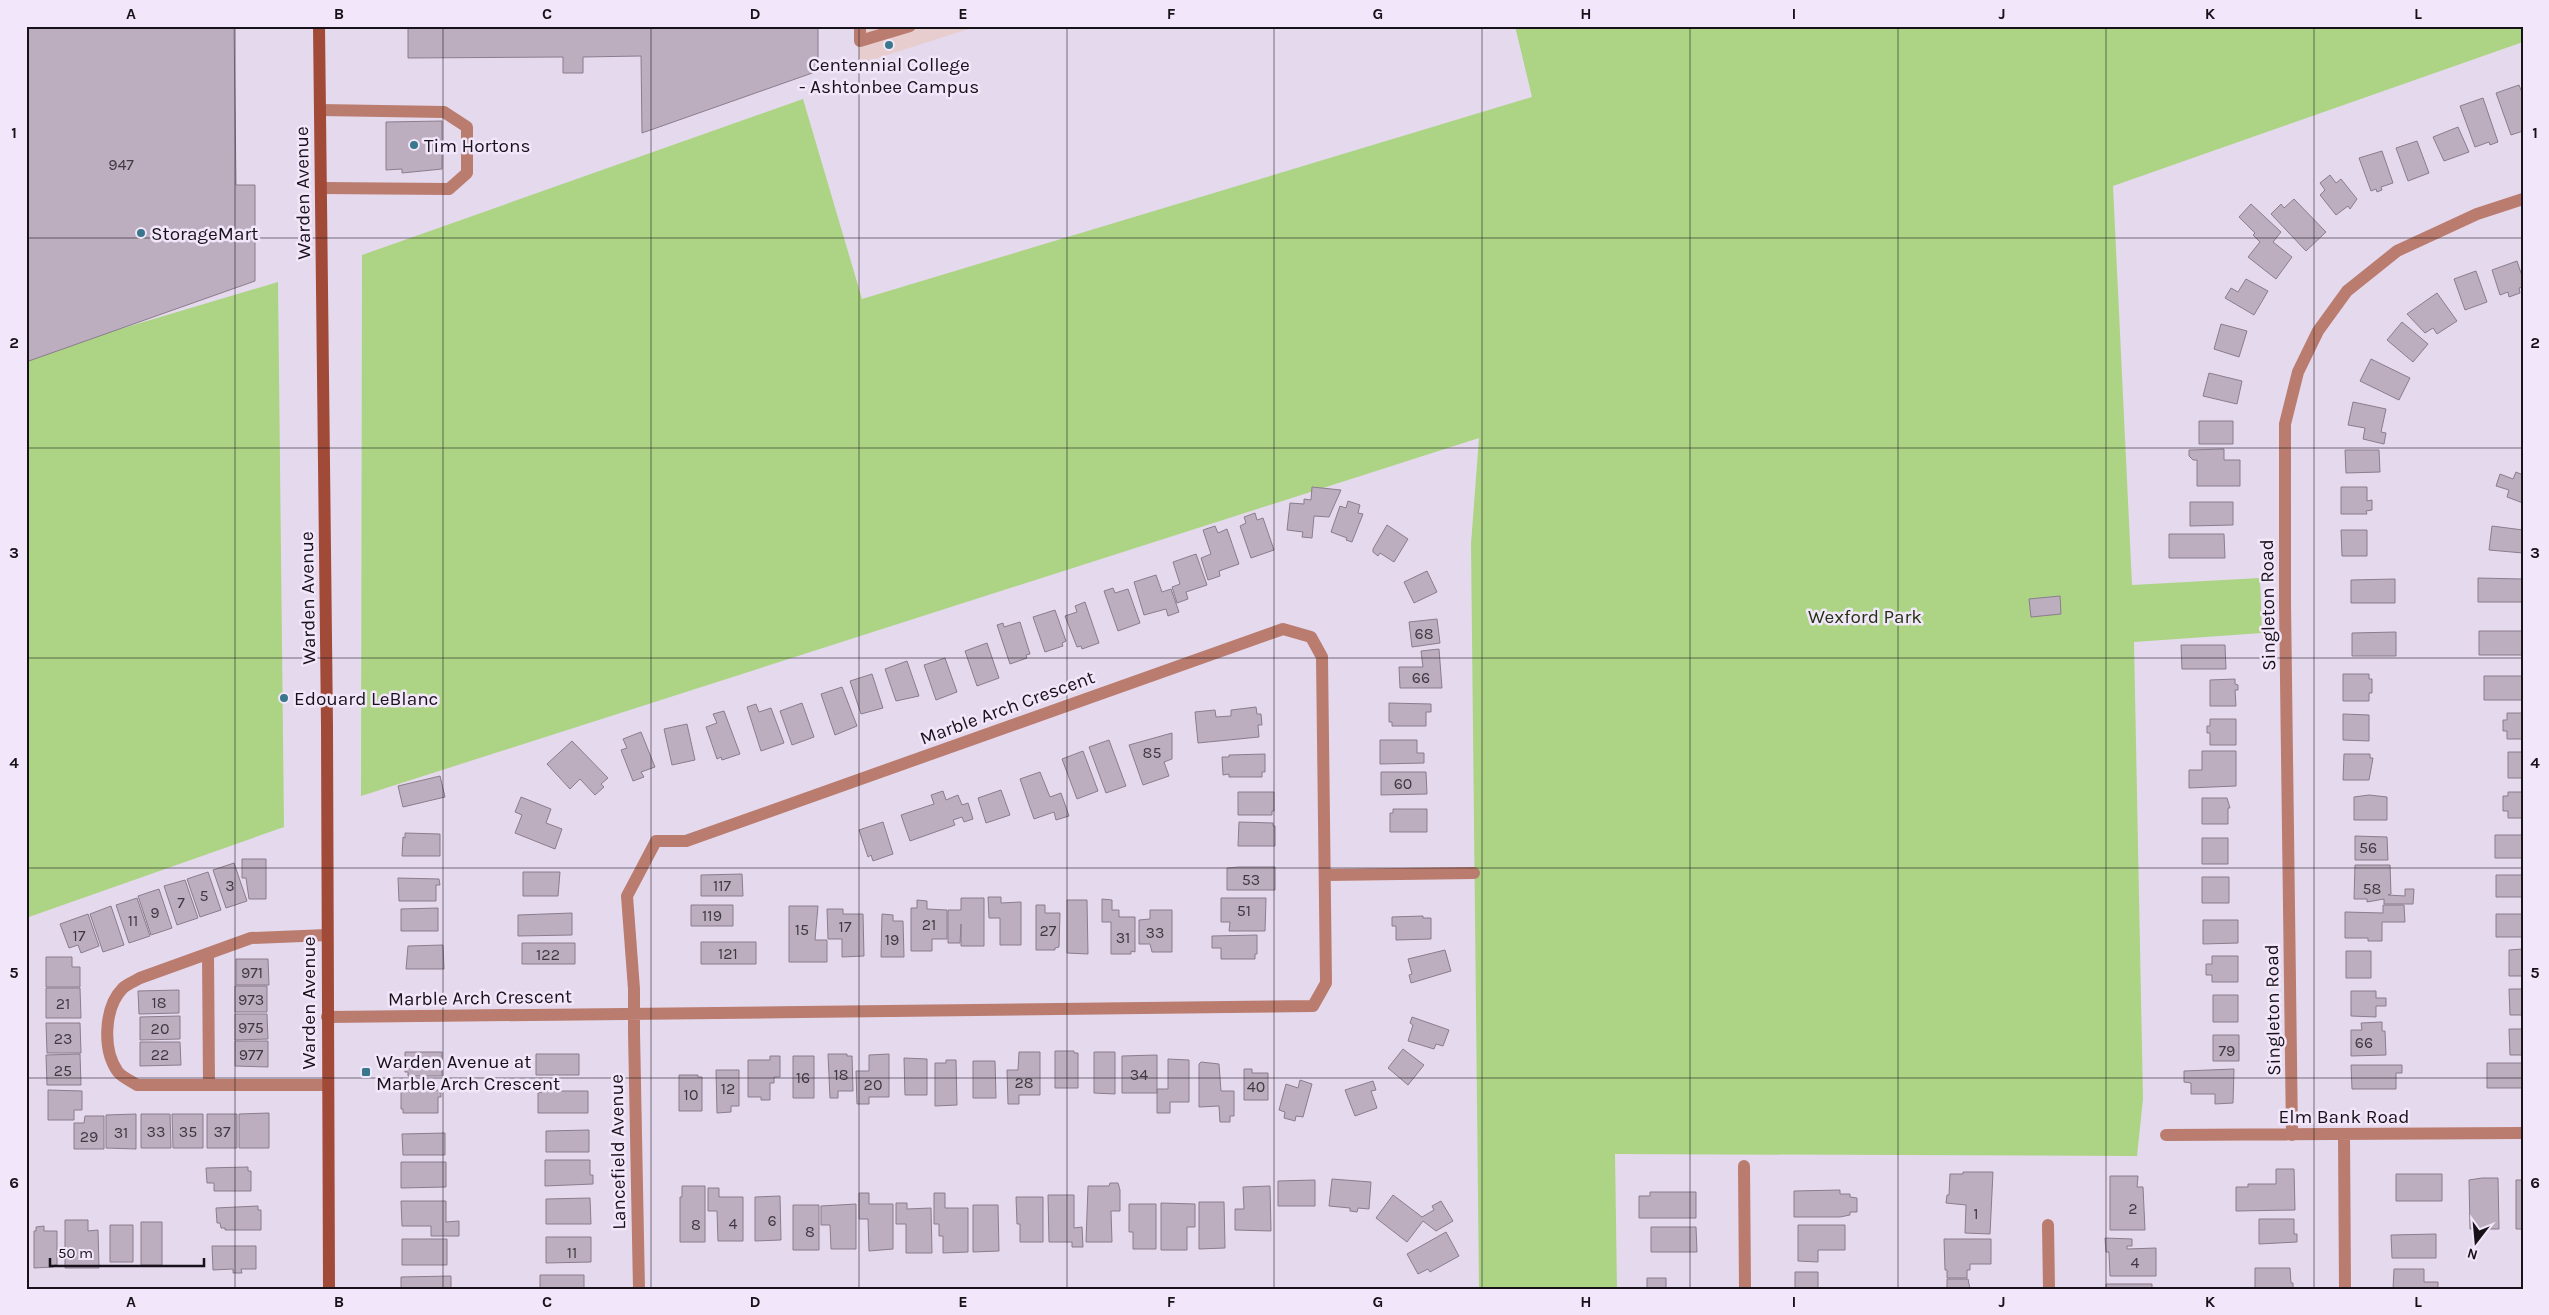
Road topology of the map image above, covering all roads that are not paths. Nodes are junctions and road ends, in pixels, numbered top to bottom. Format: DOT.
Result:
graph roads {
  1 [pos="319,26"];
  2 [pos="860,26"];
  3 [pos="910,26"];
  4 [pos="320,110"];
  5 [pos="321,188"];
  6 [pos="2523,199"];
  7 [pos="1474,873"];
  8 [pos="1326,875"];
  9 [pos="327,935"];
  10 [pos="208,954"];
  11 [pos="633,1014"];
  12 [pos="327,1018"];
  13 [pos="209,1085"];
  14 [pos="327,1085"];
  15 [pos="2523,1133"];
  16 [pos="2344,1134"];
  17 [pos="2292,1135"];
  18 [pos="2166,1136"];
  19 [pos="1744,1166"];
  20 [pos="2048,1225"];
  21 [pos="329,1289"];
  22 [pos="639,1289"];
  23 [pos="1745,1289"];
  24 [pos="2049,1289"];
  25 [pos="2345,1289"];
  1 -- 4 [label="main road, Warden Avenue"];
  2 -- 3 [label="street"];
  4 -- 5 [label="main road, Warden Avenue"];
  4 -- 5 [label="street"];
  5 -- 9 [label="main road, Warden Avenue"];
  6 -- 17 [label="street, Singleton Road"];
  7 -- 8 [label="street"];
  8 -- 11 [label="street, Marble Arch Crescent"];
  8 -- 11 [label="street, Marble Arch Crescent"];
  9 -- 10 [label="street"];
  9 -- 12 [label="main road, Warden Avenue"];
  10 -- 13 [label="street"];
  10 -- 13 [label="street"];
  11 -- 12 [label="street, Marble Arch Crescent"];
  11 -- 22 [label="street, Lancefield Avenue"];
  12 -- 14 [label="main road, Warden Avenue"];
  13 -- 14 [label="street"];
  14 -- 21 [label="main road, Warden Avenue"];
  15 -- 16 [label="street, Elm Bank Road"];
  16 -- 17 [label="street, Elm Bank Road"];
  16 -- 25 [label="street"];
  17 -- 18 [label="street, Elm Bank Road"];
  19 -- 23 [label="street"];
  20 -- 24 [label="street"];
}
